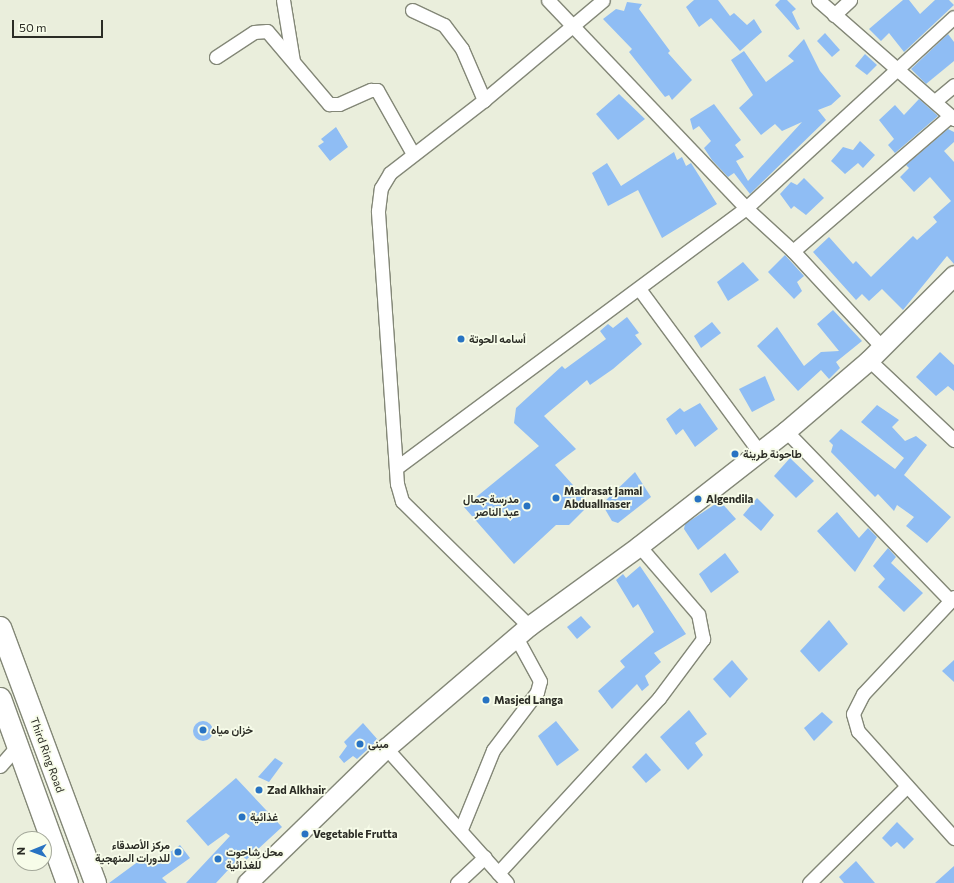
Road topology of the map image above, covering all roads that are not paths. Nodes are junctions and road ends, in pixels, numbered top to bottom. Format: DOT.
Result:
graph roads {
  1 [pos="283,0"];
  2 [pos="548,0"];
  3 [pos="603,0"];
  4 [pos="818,0"];
  5 [pos="850,0"];
  6 [pos="412,10"];
  7 [pos="834,15"];
  8 [pos="954,17"];
  9 [pos="573,28"];
  10 [pos="216,57"];
  11 [pos="293,62"];
  12 [pos="895,70"];
  13 [pos="954,85"];
  14 [pos="484,100"];
  15 [pos="935,101"];
  16 [pos="952,118"];
  17 [pos="413,154"];
  18 [pos="746,208"];
  19 [pos="793,251"];
  20 [pos="954,275"];
  21 [pos="640,290"];
  22 [pos="876,354"];
  23 [pos="786,431"];
  24 [pos="954,440"];
  25 [pos="760,453"];
  26 [pos="396,468"];
  27 [pos="640,546"];
  28 [pos="952,599"];
  29 [pos="0,627"];
  30 [pos="522,631"];
  31 [pos="0,698"];
  32 [pos="386,748"];
  33 [pos="6,755"];
  34 [pos="906,787"];
  35 [pos="461,829"];
  36 [pos="954,838"];
  37 [pos="485,857"];
  38 [pos="502,878"];
  39 [pos="67,883"];
  40 [pos="95,883"];
  41 [pos="247,883"];
  42 [pos="457,883"];
  43 [pos="808,883"];
  1 -- 11 [label="street"];
  2 -- 9 [label="street"];
  3 -- 9 [label="street"];
  4 -- 7 [label="street"];
  5 -- 7 [label="street"];
  6 -- 14 [label="street"];
  7 -- 12 [label="street"];
  8 -- 12 [label="street"];
  9 -- 14 [label="street"];
  9 -- 18 [label="street"];
  10 -- 11 [label="street"];
  11 -- 17 [label="street"];
  12 -- 15 [label="street"];
  12 -- 18 [label="street"];
  13 -- 15 [label="street"];
  14 -- 17 [label="street"];
  15 -- 16 [label="street"];
  16 -- 19 [label="street"];
  17 -- 26 [label="street"];
  18 -- 19 [label="street"];
  18 -- 21 [label="street"];
  19 -- 22 [label="street"];
  20 -- 22 [label="street"];
  21 -- 25 [label="street"];
  21 -- 26 [label="street"];
  22 -- 23 [label="street"];
  22 -- 24 [label="street"];
  23 -- 25 [label="street"];
  23 -- 28 [label="street"];
  25 -- 27 [label="street"];
  26 -- 30 [label="street"];
  27 -- 30 [label="street"];
  27 -- 38 [label="street"];
  28 -- 34 [label="street"];
  29 -- 40 [label="main road, Third Ring Road"];
  30 -- 32 [label="street"];
  30 -- 35 [label="street"];
  31 -- 33 [label="main road"];
  32 -- 35 [label="street"];
  32 -- 41 [label="street"];
  33 -- 39 [label="main road"];
  34 -- 36 [label="street"];
  34 -- 43 [label="street"];
  35 -- 37 [label="street"];
  37 -- 38 [label="street"];
  37 -- 42 [label="street"];
}
